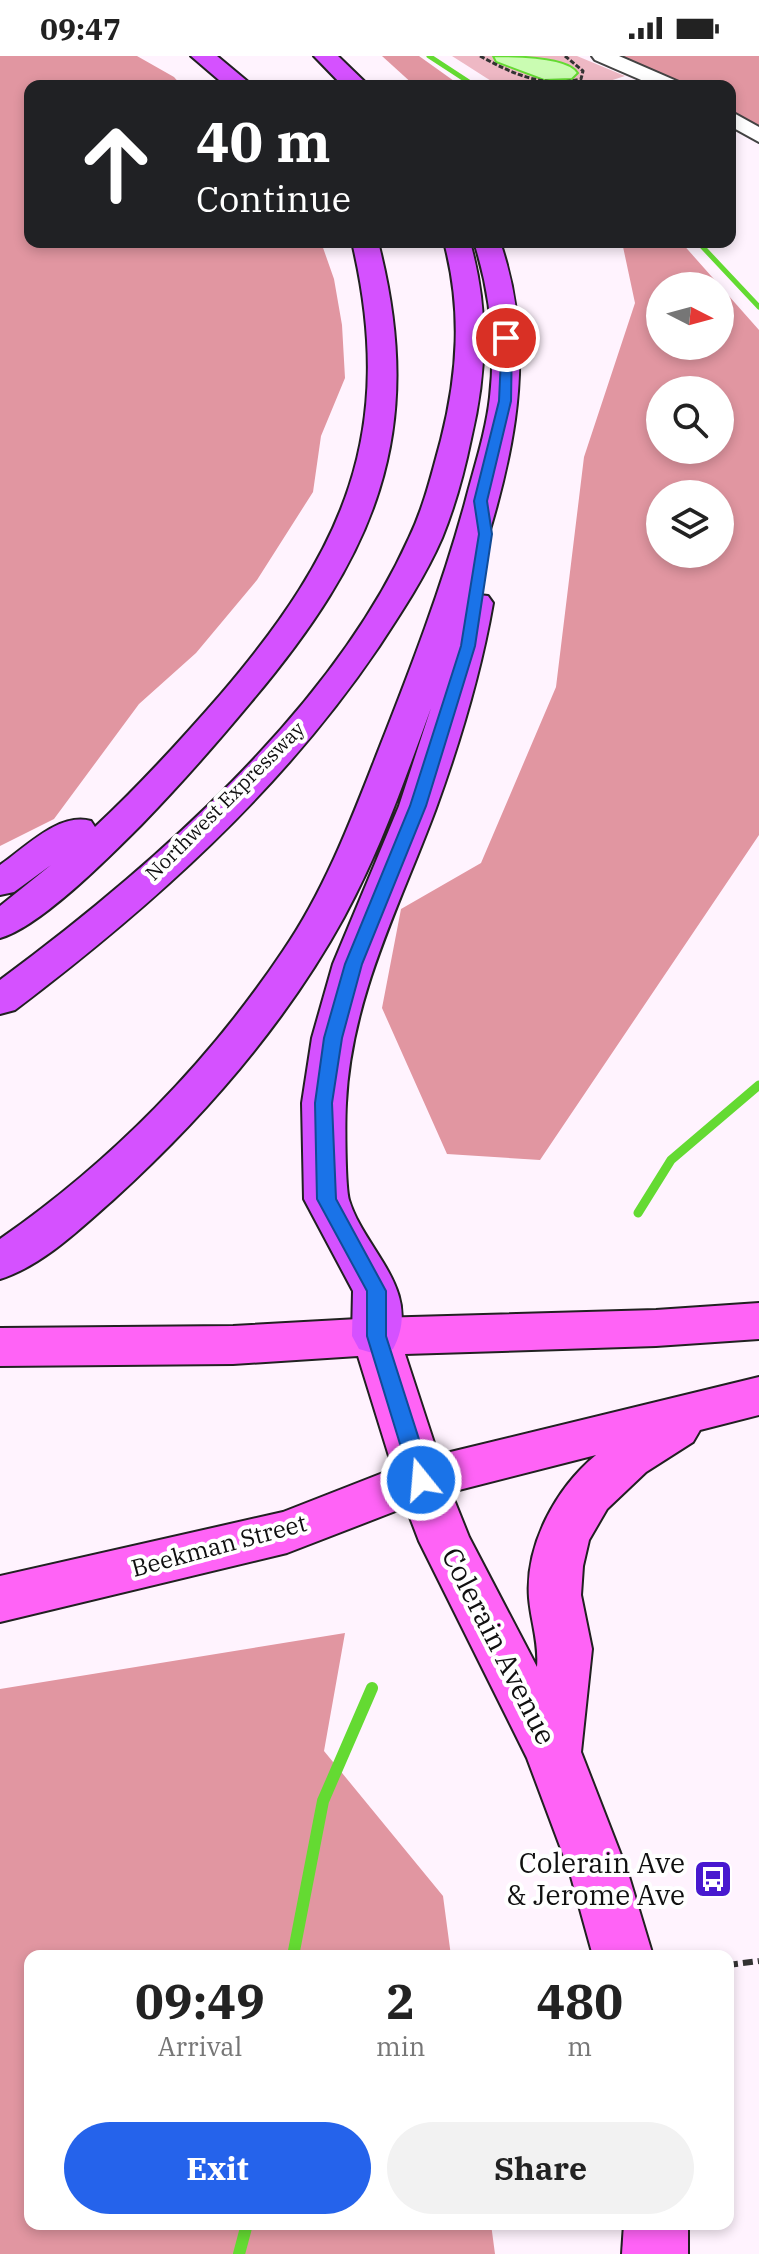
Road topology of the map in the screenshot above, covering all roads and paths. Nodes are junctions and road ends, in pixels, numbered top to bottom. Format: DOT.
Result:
graph roads {
  1 [pos="202,56"];
  2 [pos="480,56"];
  3 [pos="565,56"];
  4 [pos="602,56"];
  5 [pos="341,71"];
  6 [pos="233,80"];
  7 [pos="361,80"];
  8 [pos="530,80"];
  9 [pos="572,80"];
  10 [pos="658,80"];
  11 [pos="736,121"];
  12 [pos="759,136"];
  13 [pos="367,248"];
  14 [pos="458,248"];
  15 [pos="489,248"];
  16 [pos="481,501"];
  17 [pos="265,663"];
  18 [pos="0,883"];
  19 [pos="0,925"];
  20 [pos="0,1000"];
  21 [pos="8,1257"];
  22 [pos="759,1321"];
  23 [pos="376,1336"];
  24 [pos="0,1347"];
  25 [pos="742,1400"];
  26 [pos="421,1480"];
  27 [pos="0,1599"];
  28 [pos="553,1752"];
  29 [pos="621,1950"];
  30 [pos="759,1961"];
  31 [pos="734,1964"];
  32 [pos="656,2230"];
  33 [pos="655,2254"];
  1 -- 6 [label="highway"];
  2 -- 8 [label="path"];
  3 -- 9 [label="path"];
  4 -- 10 [label="street"];
  5 -- 7 [label="highway"];
  11 -- 12 [label="street"];
  13 -- 17 [label="highway"];
  14 -- 20 [label="highway, Northwest Expressway"];
  15 -- 16 [label="highway"];
  16 -- 21 [label="highway"];
  16 -- 23 [label="highway"];
  17 -- 18 [label="highway"];
  17 -- 19 [label="highway"];
  22 -- 23 [label="main road"];
  23 -- 24 [label="main road"];
  23 -- 26 [label="main road, Colerain Avenue"];
  25 -- 26 [label="main road, Beekman Street"];
  25 -- 28 [label="main road"];
  26 -- 27 [label="main road, Beekman Street"];
  26 -- 28 [label="main road, Colerain Avenue"];
  28 -- 29 [label="main road, Colerain Avenue"];
  30 -- 31 [label="path"];
  32 -- 33 [label="main road"];
}
